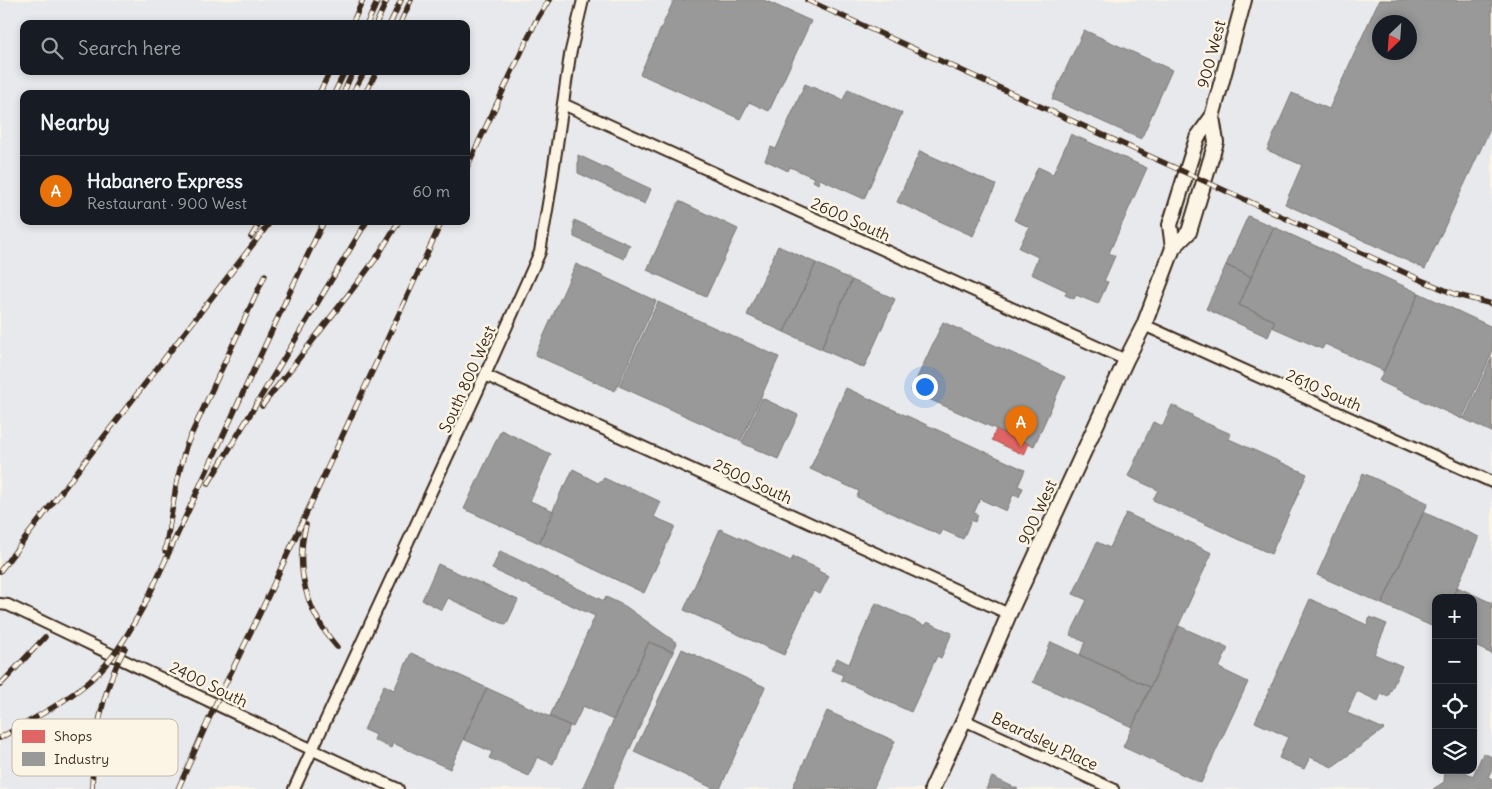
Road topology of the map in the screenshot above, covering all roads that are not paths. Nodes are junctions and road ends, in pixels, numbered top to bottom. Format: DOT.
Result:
graph roads {
  1 [pos="583,0"];
  2 [pos="1244,0"];
  3 [pos="563,104"];
  4 [pos="1212,117"];
  5 [pos="1173,248"];
  6 [pos="1144,325"];
  7 [pos="1126,360"];
  8 [pos="485,376"];
  9 [pos="1492,482"];
  10 [pos="4,604"];
  11 [pos="1009,614"];
  12 [pos="964,720"];
  13 [pos="312,750"];
  14 [pos="294,789"];
  15 [pos="398,789"];
  16 [pos="932,789"];
  17 [pos="1113,789"];
  1 -- 3 [label="street, South 800 West"];
  2 -- 4 [label="main road, 900 West"];
  3 -- 7 [label="street, 2600 South"];
  3 -- 8 [label="street, South 800 West"];
  4 -- 5 [label="main road, 900 West"];
  4 -- 5 [label="main road, 900 West"];
  5 -- 6 [label="main road, 900 West"];
  6 -- 7 [label="main road, 900 West"];
  6 -- 9 [label="street, 2610 South"];
  7 -- 11 [label="main road, 900 West"];
  8 -- 11 [label="street, 2500 South"];
  8 -- 13 [label="street, South 800 West"];
  10 -- 13 [label="street, 2400 South"];
  11 -- 12 [label="main road, 900 West"];
  12 -- 16 [label="main road, 900 West"];
  12 -- 17 [label="street, Beardsley Place"];
  13 -- 14 [label="street, South 800 West"];
  13 -- 15 [label="street, 2400 South"];
}
